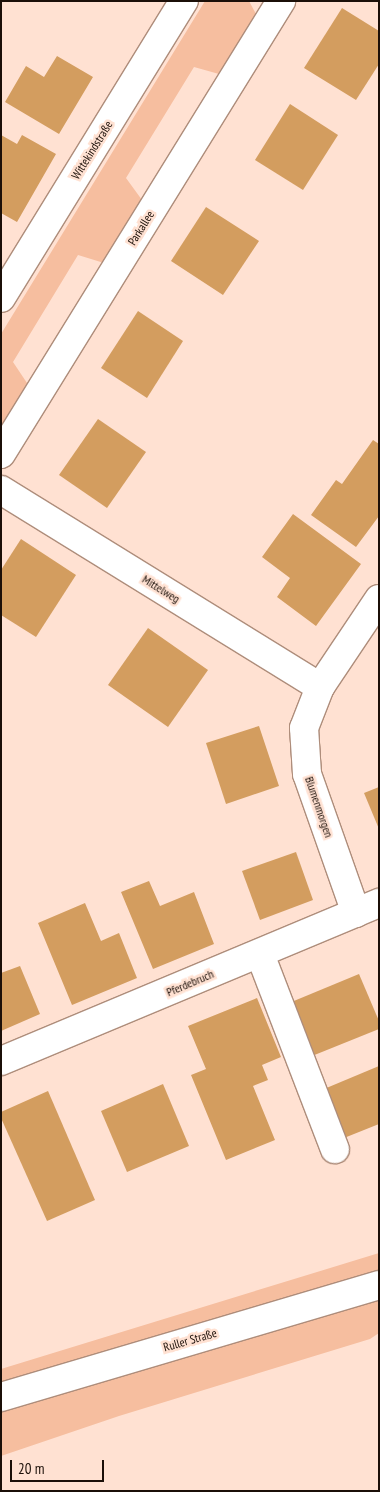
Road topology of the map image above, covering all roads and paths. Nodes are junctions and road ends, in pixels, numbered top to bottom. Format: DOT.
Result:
graph roads {
  1 [pos="184,1"];
  2 [pos="281,1"];
  3 [pos="1,298"];
  4 [pos="1,454"];
  5 [pos="1,490"];
  6 [pos="379,599"];
  7 [pos="320,687"];
  8 [pos="367,908"];
  9 [pos="260,954"];
  10 [pos="1,1061"];
  11 [pos="334,1148"];
  12 [pos="379,1285"];
  13 [pos="1,1397"];
  1 -- 3 [label="street, Wittekindstraße"];
  2 -- 4 [label="street, Parkallee"];
  5 -- 7 [label="street, Mittelweg"];
  6 -- 7 [label="street, Blumenmorgen"];
  7 -- 8 [label="street, Blumenmorgen"];
  8 -- 9 [label="street, Pferdebruch"];
  9 -- 10 [label="street, Pferdebruch"];
  9 -- 11 [label="street"];
  12 -- 13 [label="street, Ruller Straße"];
}
